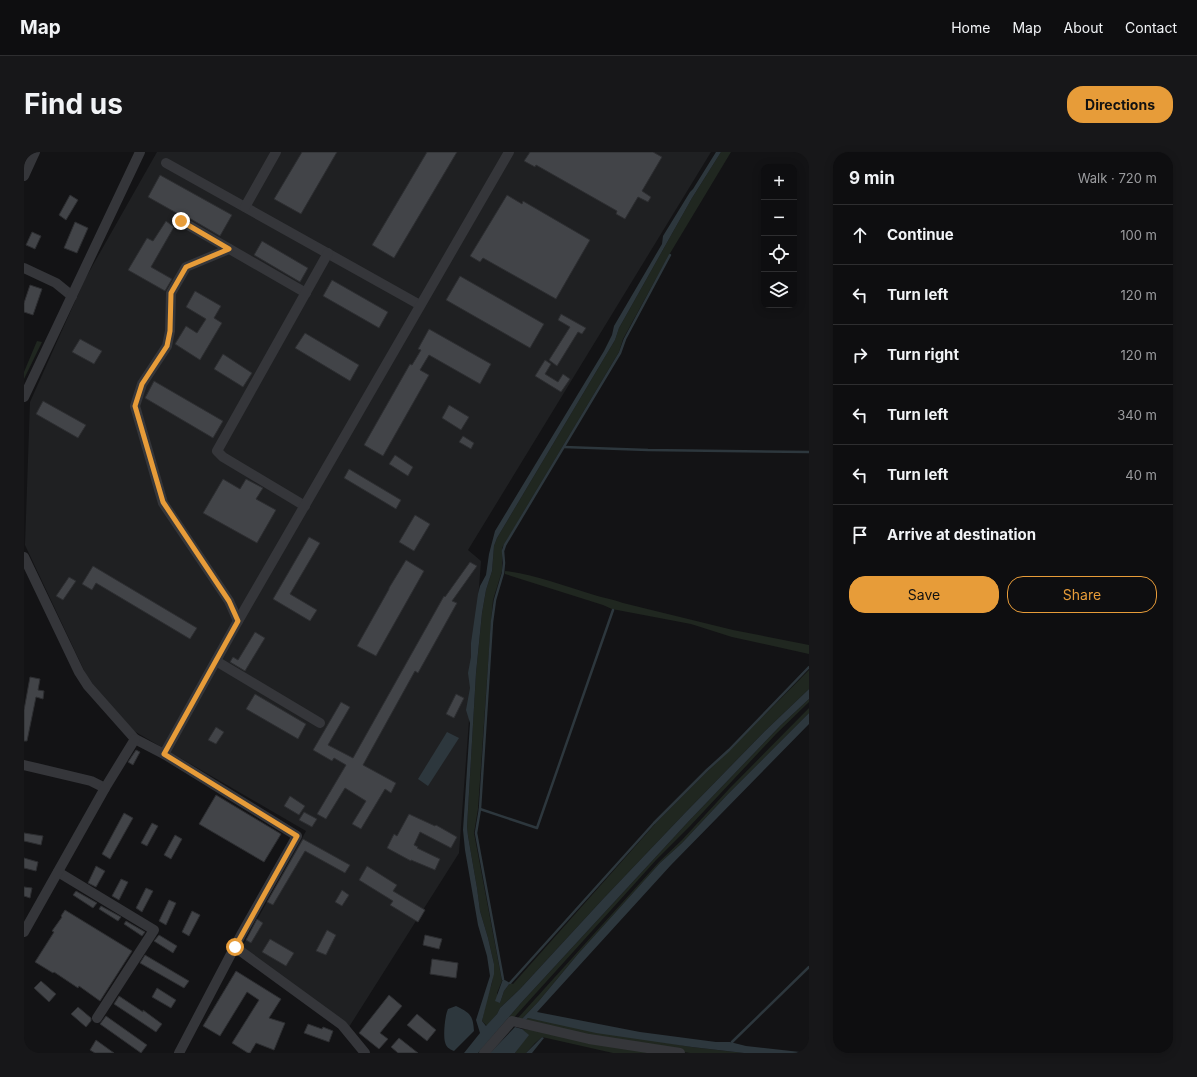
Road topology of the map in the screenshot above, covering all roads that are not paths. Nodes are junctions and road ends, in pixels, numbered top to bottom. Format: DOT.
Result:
graph roads {
  1 [pos="35,152"];
  2 [pos="140,152"];
  3 [pos="276,152"];
  4 [pos="509,152"];
  5 [pos="166,163"];
  6 [pos="24,176"];
  7 [pos="245,207"];
  8 [pos="181,221"];
  9 [pos="229,249"];
  10 [pos="328,253"];
  11 [pos="24,268"];
  12 [pos="306,293"];
  13 [pos="72,296"];
  14 [pos="420,305"];
  15 [pos="24,396"];
  16 [pos="305,506"];
  17 [pos="24,557"];
  18 [pos="238,621"];
  19 [pos="216,661"];
  20 [pos="320,723"];
  21 [pos="135,739"];
  22 [pos="164,754"];
  23 [pos="24,766"];
  24 [pos="105,788"];
  25 [pos="58,872"];
  26 [pos="24,932"];
  27 [pos="235,947"];
  28 [pos="97,1018"];
  29 [pos="179,1053"];
  30 [pos="365,1053"];
  31 [pos="484,1053"];
  32 [pos="680,1053"];
  1 -- 6 [label="street"];
  2 -- 13 [label="street"];
  3 -- 7 [label="street"];
  4 -- 14 [label="street"];
  5 -- 7 [label="street"];
  7 -- 10 [label="street"];
  8 -- 9 [label="street"];
  9 -- 12 [label="street"];
  9 -- 18 [label="street"];
  10 -- 12 [label="street"];
  10 -- 14 [label="street"];
  11 -- 13 [label="street"];
  12 -- 16 [label="street"];
  13 -- 15 [label="street"];
  14 -- 16 [label="street"];
  16 -- 18 [label="street"];
  17 -- 21 [label="street"];
  18 -- 19 [label="street"];
  19 -- 20 [label="street"];
  19 -- 22 [label="street"];
  21 -- 22 [label="street"];
  21 -- 24 [label="street"];
  22 -- 27 [label="street"];
  23 -- 24 [label="street"];
  24 -- 25 [label="street"];
  25 -- 26 [label="street"];
  25 -- 28 [label="street"];
  27 -- 29 [label="street"];
  27 -- 30 [label="street"];
  31 -- 32 [label="street"];
}
